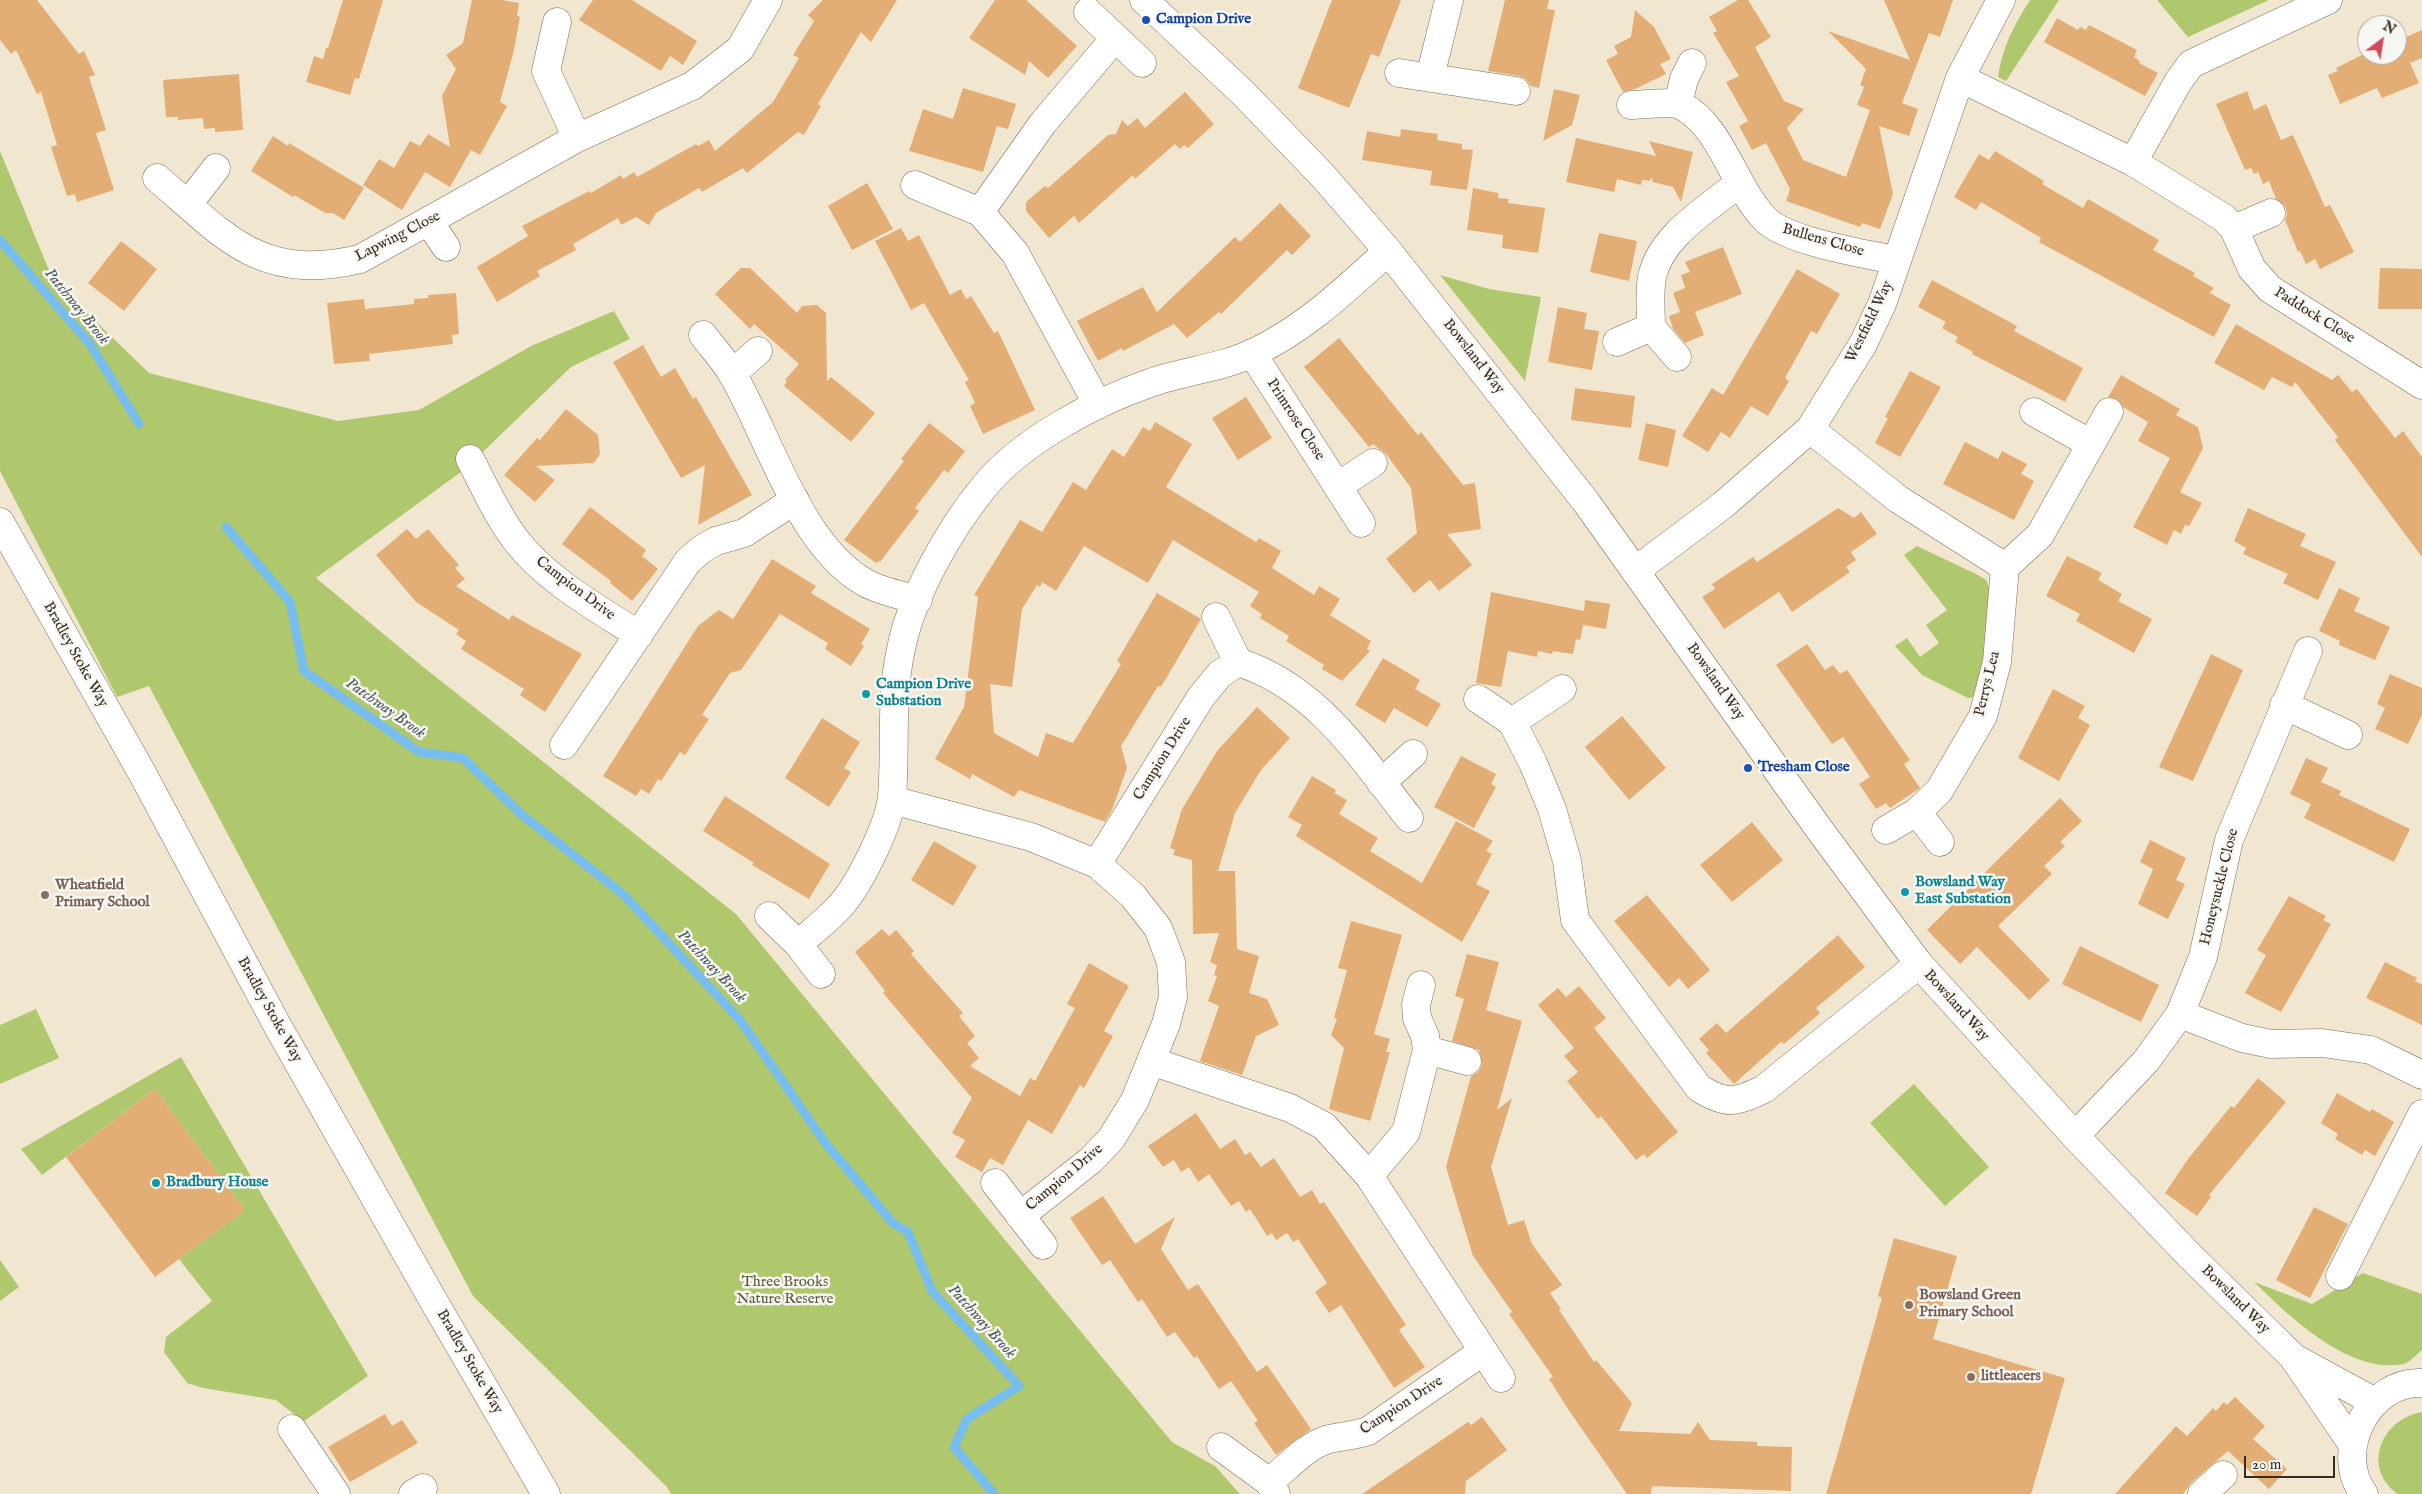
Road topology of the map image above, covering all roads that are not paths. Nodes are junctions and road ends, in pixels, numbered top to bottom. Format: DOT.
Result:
graph roads {
  1 [pos="768,0"];
  2 [pos="1144,0"];
  3 [pos="1449,0"];
  4 [pos="2001,0"];
  5 [pos="2313,3"];
  6 [pos="1088,12"];
  7 [pos="557,22"];
  8 [pos="1115,38"];
  9 [pos="1142,63"];
  10 [pos="1692,64"];
  11 [pos="1399,73"];
  12 [pos="1430,77"];
  13 [pos="1960,78"];
  14 [pos="1516,90"];
  15 [pos="1678,104"];
  16 [pos="1631,105"];
  17 [pos="577,138"];
  18 [pos="2132,162"];
  19 [pos="216,168"];
  20 [pos="157,178"];
  21 [pos="1739,184"];
  22 [pos="915,185"];
  23 [pos="188,204"];
  24 [pos="980,212"];
  25 [pos="2272,213"];
  26 [pos="429,222"];
  27 [pos="2234,229"];
  28 [pos="446,247"];
  29 [pos="1388,251"];
  30 [pos="1898,262"];
  31 [pos="1651,327"];
  32 [pos="703,336"];
  33 [pos="1617,342"];
  34 [pos="758,350"];
  35 [pos="1252,353"];
  36 [pos="1678,357"];
  37 [pos="732,374"];
  38 [pos="2421,382"];
  39 [pos="1098,404"];
  40 [pos="2034,412"];
  41 [pos="2109,412"];
  42 [pos="1810,430"];
  43 [pos="2091,444"];
  44 [pos="470,460"];
  45 [pos="1373,463"];
  46 [pos="1338,486"];
  47 [pos="795,500"];
  48 [pos="0,522"];
  49 [pos="1361,523"];
  50 [pos="2005,566"];
  51 [pos="1635,571"];
  52 [pos="918,600"];
  53 [pos="1216,616"];
  54 [pos="639,635"];
  55 [pos="2308,651"];
  56 [pos="1238,662"];
  57 [pos="1562,689"];
  58 [pos="1478,699"];
  59 [pos="2284,705"];
  60 [pos="1512,722"];
  61 [pos="2348,735"];
  62 [pos="564,745"];
  63 [pos="1413,754"];
  64 [pos="1381,783"];
  65 [pos="892,800"];
  66 [pos="1917,812"];
  67 [pos="1409,818"];
  68 [pos="1886,830"];
  69 [pos="1940,842"];
  70 [pos="1097,864"];
  71 [pos="769,916"];
  72 [pos="798,944"];
  73 [pos="1919,964"];
  74 [pos="821,974"];
  75 [pos="1421,985"];
  76 [pos="2180,1014"];
  77 [pos="1427,1050"];
  78 [pos="1151,1061"];
  79 [pos="1467,1061"];
  80 [pos="2422,1075"];
  81 [pos="2422,1114"];
  82 [pos="2075,1136"];
  83 [pos="1369,1176"];
  84 [pos="995,1183"];
  85 [pos="1020,1216"];
  86 [pos="1042,1245"];
  87 [pos="2340,1276"];
  88 [pos="1482,1352"];
  89 [pos="2292,1357"];
  90 [pos="1501,1378"];
  91 [pos="2422,1383"];
  92 [pos="2375,1402"];
  93 [pos="292,1429"];
  94 [pos="2353,1444"];
  95 [pos="1221,1447"];
  96 [pos="2223,1475"];
  97 [pos="1273,1488"];
  98 [pos="336,1494"];
  99 [pos="546,1494"];
  100 [pos="2202,1494"];
  101 [pos="2364,1494"];
  1 -- 17 [label="street, Lapwing Close"];
  2 -- 29 [label="street, Bowsland Way"];
  3 -- 12 [label="street"];
  4 -- 13 [label="street, Westfield Way"];
  5 -- 18 [label="street"];
  6 -- 8 [label="street"];
  7 -- 17 [label="street"];
  8 -- 9 [label="street"];
  8 -- 24 [label="street"];
  10 -- 15 [label="street"];
  11 -- 12 [label="street"];
  12 -- 14 [label="street"];
  13 -- 18 [label="street, Paddock Close"];
  13 -- 30 [label="street, Westfield Way"];
  15 -- 16 [label="street"];
  15 -- 21 [label="street, Bullens Close"];
  17 -- 26 [label="street, Lapwing Close"];
  18 -- 27 [label="street, Paddock Close"];
  19 -- 23 [label="street"];
  20 -- 23 [label="street, Lapwing Close"];
  21 -- 30 [label="street, Bullens Close"];
  21 -- 31 [label="street"];
  22 -- 24 [label="street"];
  23 -- 26 [label="street, Lapwing Close"];
  24 -- 39 [label="street"];
  25 -- 27 [label="street"];
  26 -- 28 [label="street"];
  27 -- 38 [label="street, Paddock Close"];
  29 -- 35 [label="street"];
  29 -- 51 [label="street, Bowsland Way"];
  30 -- 42 [label="street, Westfield Way"];
  31 -- 33 [label="street"];
  31 -- 36 [label="street"];
  32 -- 37 [label="street"];
  34 -- 37 [label="street"];
  35 -- 39 [label="street"];
  35 -- 46 [label="street, Primrose Close"];
  37 -- 47 [label="street"];
  39 -- 52 [label="street"];
  40 -- 43 [label="street"];
  41 -- 43 [label="street"];
  42 -- 50 [label="street"];
  42 -- 51 [label="street, Westfield Way"];
  43 -- 50 [label="street"];
  44 -- 54 [label="street, Campion Drive"];
  45 -- 46 [label="street"];
  46 -- 49 [label="street, Primrose Close"];
  47 -- 52 [label="street"];
  47 -- 54 [label="street"];
  48 -- 99 [label="street, Bradley Stoke Way"];
  50 -- 66 [label="street, Perrys Lea"];
  51 -- 73 [label="street, Bowsland Way"];
  52 -- 65 [label="street"];
  53 -- 56 [label="street"];
  54 -- 62 [label="street"];
  55 -- 59 [label="street, Honeysuckle Close"];
  56 -- 64 [label="street"];
  56 -- 70 [label="street, Campion Drive"];
  57 -- 60 [label="street"];
  58 -- 60 [label="street"];
  59 -- 61 [label="street"];
  59 -- 76 [label="street, Honeysuckle Close"];
  60 -- 73 [label="street"];
  63 -- 64 [label="street"];
  64 -- 67 [label="street"];
  65 -- 70 [label="street, Campion Drive"];
  65 -- 72 [label="street"];
  66 -- 68 [label="street, Perrys Lea"];
  66 -- 69 [label="street"];
  70 -- 78 [label="street, Campion Drive"];
  71 -- 72 [label="street"];
  72 -- 74 [label="street"];
  73 -- 82 [label="street, Bowsland Way"];
  75 -- 77 [label="street"];
  76 -- 80 [label="street"];
  76 -- 82 [label="street, Honeysuckle Close"];
  77 -- 79 [label="street"];
  77 -- 83 [label="street"];
  78 -- 83 [label="street"];
  78 -- 85 [label="street, Campion Drive"];
  81 -- 87 [label="street"];
  82 -- 89 [label="street, Bowsland Way"];
  83 -- 88 [label="street"];
  84 -- 85 [label="street, Campion Drive"];
  85 -- 86 [label="street, Campion Drive"];
  88 -- 90 [label="street"];
  88 -- 97 [label="street, Campion Drive"];
  89 -- 92 [label="street, Bowsland Way"];
  89 -- 94 [label="street, Bowsland Way"];
  91 -- 92 [label="street"];
  92 -- 94 [label="street"];
  93 -- 98 [label="street"];
  94 -- 101 [label="street"];
  95 -- 97 [label="street, Campion Drive"];
  96 -- 100 [label="street"];
}
